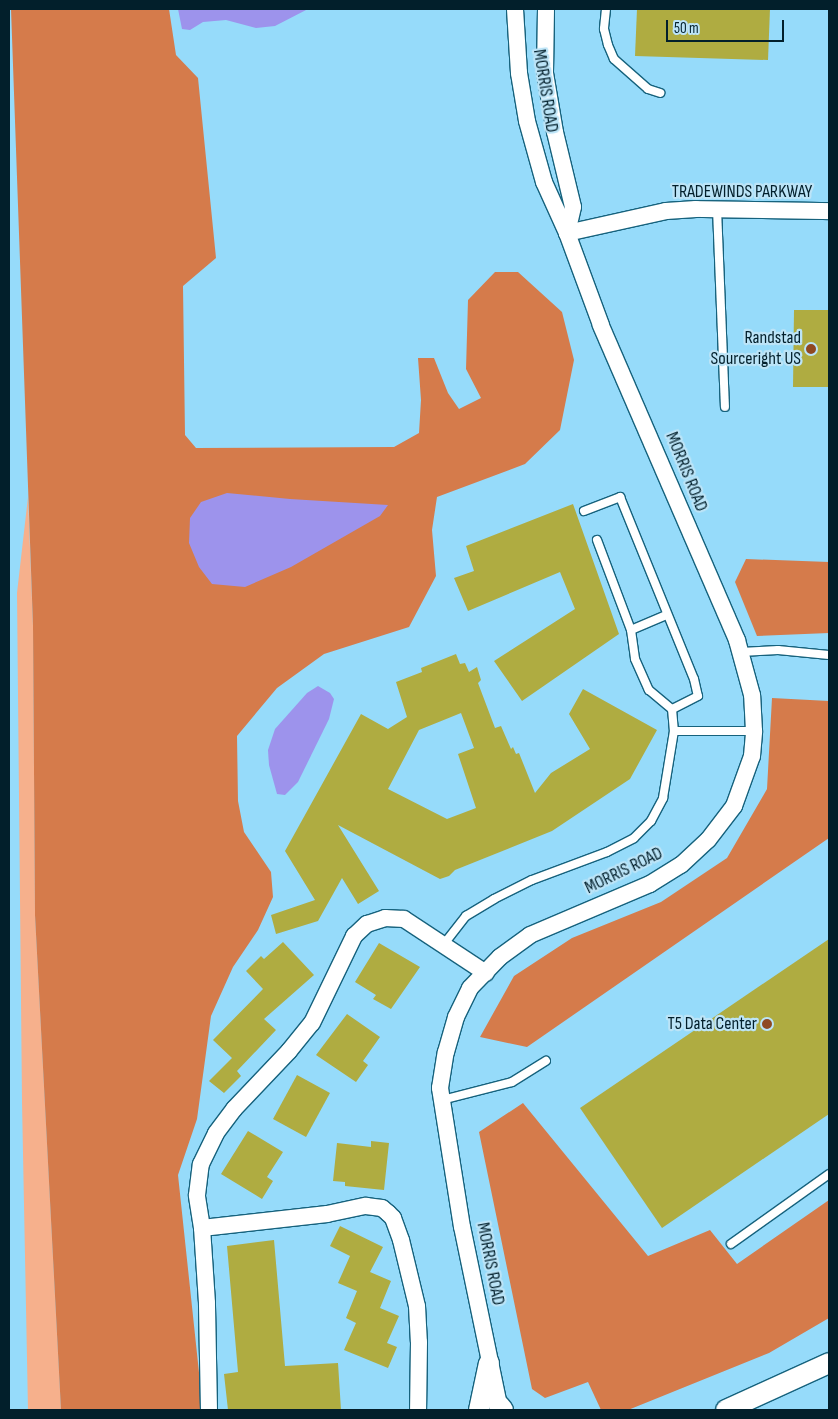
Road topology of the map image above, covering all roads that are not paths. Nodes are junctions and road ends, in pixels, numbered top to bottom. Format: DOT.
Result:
graph roads {
  1 [pos="515,9"];
  2 [pos="546,9"];
  3 [pos="606,9"];
  4 [pos="660,93"];
  5 [pos="717,209"];
  6 [pos="829,211"];
  7 [pos="567,233"];
  8 [pos="724,407"];
  9 [pos="584,510"];
  10 [pos="597,540"];
  11 [pos="667,615"];
  12 [pos="631,630"];
  13 [pos="741,652"];
  14 [pos="829,655"];
  15 [pos="672,709"];
  16 [pos="674,731"];
  17 [pos="754,731"];
  18 [pos="444,944"];
  19 [pos="486,973"];
  20 [pos="546,1061"];
  21 [pos="442,1100"];
  22 [pos="829,1174"];
  23 [pos="202,1228"];
  24 [pos="731,1244"];
  25 [pos="489,1363"];
  26 [pos="829,1363"];
  27 [pos="501,1408"];
  28 [pos="209,1410"];
  29 [pos="418,1410"];
  30 [pos="479,1410"];
  31 [pos="726,1410"];
  1 -- 7 [label="street, MORRIS ROAD"];
  2 -- 7 [label="street, MORRIS ROAD"];
  3 -- 4 [label="lane"];
  5 -- 6 [label="street, TRADEWINDS PARKWAY"];
  5 -- 7 [label="street, TRADEWINDS PARKWAY"];
  5 -- 8 [label="lane"];
  7 -- 13 [label="street, MORRIS ROAD"];
  9 -- 11 [label="lane"];
  10 -- 12 [label="lane"];
  11 -- 12 [label="lane"];
  11 -- 15 [label="lane"];
  12 -- 15 [label="lane"];
  13 -- 14 [label="lane"];
  13 -- 17 [label="street, MORRIS ROAD"];
  15 -- 16 [label="lane"];
  16 -- 17 [label="lane"];
  16 -- 18 [label="lane"];
  17 -- 19 [label="street, MORRIS ROAD"];
  18 -- 19 [label="street"];
  18 -- 23 [label="street"];
  19 -- 21 [label="street, MORRIS ROAD"];
  20 -- 21 [label="lane"];
  21 -- 25 [label="street, MORRIS ROAD"];
  22 -- 24 [label="lane"];
  23 -- 28 [label="street"];
  23 -- 29 [label="street"];
  25 -- 27 [label="street, MORRIS ROAD"];
  25 -- 30 [label="street"];
  26 -- 31 [label="street"];
}
